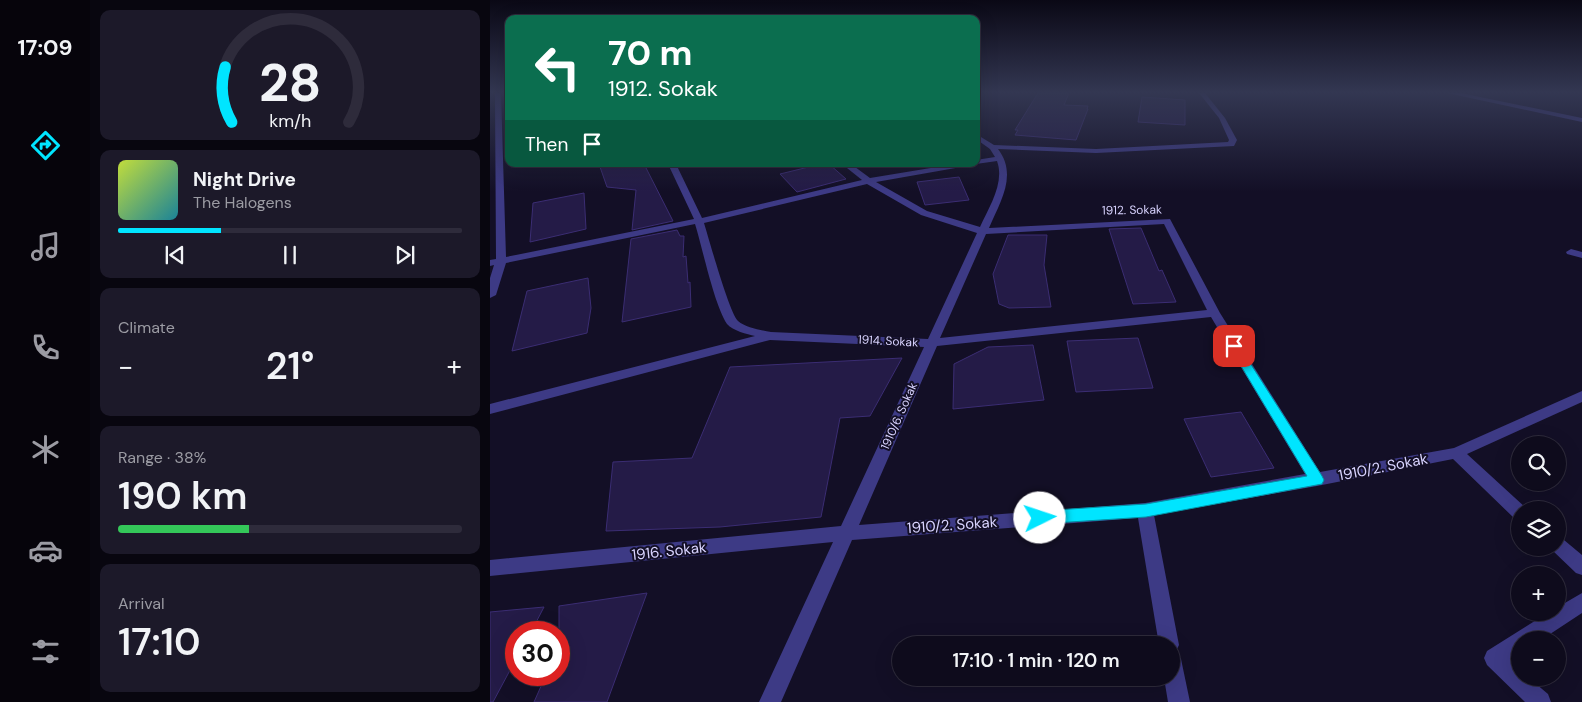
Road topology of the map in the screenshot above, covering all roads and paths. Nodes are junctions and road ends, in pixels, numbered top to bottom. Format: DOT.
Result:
graph roads {
  1 [pos="494,126"];
  2 [pos="1226,126"];
  3 [pos="980,139"];
  4 [pos="996,153"];
  5 [pos="980,160"];
  6 [pos="677,167"];
  7 [pos="850,167"];
  8 [pos="950,167"];
  9 [pos="868,181"];
  10 [pos="699,221"];
  11 [pos="982,230"];
  12 [pos="1571,252"];
  13 [pos="1582,255"];
  14 [pos="502,261"];
  15 [pos="490,263"];
  16 [pos="490,295"];
  17 [pos="1214,313"];
  18 [pos="771,336"];
  19 [pos="931,343"];
  20 [pos="1582,396"];
  21 [pos="490,408"];
  22 [pos="1456,453"];
  23 [pos="1317,480"];
  24 [pos="1511,505"];
  25 [pos="1146,510"];
  26 [pos="848,532"];
  27 [pos="1566,552"];
  28 [pos="1582,566"];
  29 [pos="490,568"];
  30 [pos="1582,602"];
  31 [pos="1537,631"];
  32 [pos="1167,636"];
  33 [pos="1511,647"];
  34 [pos="1511,674"];
  35 [pos="1176,686"];
  36 [pos="1523,686"];
  37 [pos="770,702"];
  38 [pos="1179,702"];
  39 [pos="1540,702"];
  1 -- 14 [label="street"];
  2 -- 4 [label="street"];
  3 -- 4 [label="street"];
  4 -- 5 [label="street"];
  4 -- 11 [label="street, 1910/6. Sokak"];
  6 -- 10 [label="street, 1914. Sokak"];
  7 -- 9 [label="street, 1912. Sokak"];
  8 -- 9 [label="street"];
  9 -- 10 [label="street"];
  9 -- 11 [label="street, 1912. Sokak"];
  10 -- 14 [label="street"];
  10 -- 18 [label="street, 1914. Sokak"];
  11 -- 17 [label="street, 1912. Sokak"];
  11 -- 19 [label="street, 1910/6. Sokak"];
  12 -- 13 [label="street"];
  14 -- 15 [label="street"];
  14 -- 16 [label="street"];
  17 -- 19 [label="street, 1914. Sokak"];
  17 -- 23 [label="street, 1912. Sokak"];
  18 -- 19 [label="street, 1914. Sokak"];
  18 -- 21 [label="street"];
  19 -- 26 [label="street, 1910/6. Sokak"];
  20 -- 22 [label="street, 1910/2. Sokak"];
  22 -- 23 [label="street, 1910/2. Sokak"];
  22 -- 24 [label="street"];
  23 -- 25 [label="street, 1910/2. Sokak"];
  25 -- 26 [label="street, 1910/2. Sokak"];
  25 -- 32 [label="street"];
  26 -- 29 [label="street, 1916. Sokak"];
  26 -- 37 [label="street, 1910/6. Sokak"];
  27 -- 28 [label="street"];
  30 -- 31 [label="street"];
  33 -- 34 [label="street"];
  35 -- 38 [label="street"];
  36 -- 39 [label="street"];
}
